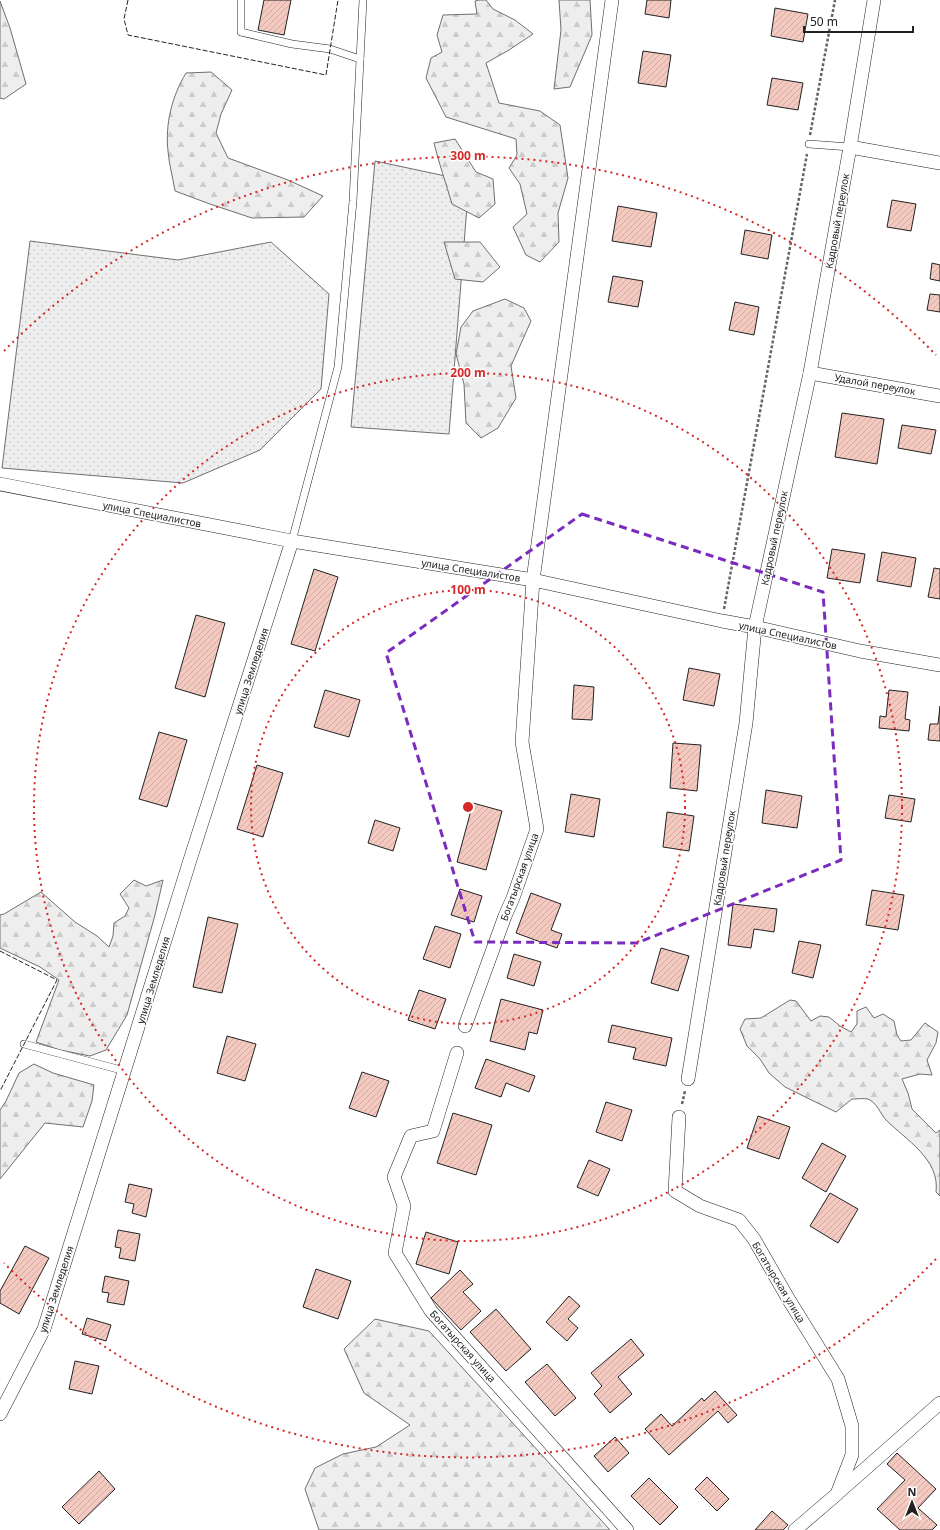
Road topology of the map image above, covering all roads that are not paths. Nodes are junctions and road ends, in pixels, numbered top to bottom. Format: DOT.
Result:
graph roads {
  1 [pos="241,0"];
  2 [pos="363,0"];
  3 [pos="612,0"];
  4 [pos="874,0"];
  5 [pos="360,59"];
  6 [pos="809,144"];
  7 [pos="850,147"];
  8 [pos="940,163"];
  9 [pos="810,373"];
  10 [pos="940,396"];
  11 [pos="0,484"];
  12 [pos="292,541"];
  13 [pos="533,580"];
  14 [pos="755,627"];
  15 [pos="940,664"];
  16 [pos="465,1026"];
  17 [pos="24,1044"];
  18 [pos="457,1053"];
  19 [pos="125,1071"];
  20 [pos="688,1079"];
  21 [pos="679,1118"];
  22 [pos="940,1403"];
  23 [pos="0,1414"];
  24 [pos="837,1494"];
  25 [pos="627,1530"];
  26 [pos="795,1530"];
  1 -- 5 [label="lane"];
  2 -- 5 [label="lane"];
  3 -- 13 [label="street, Богатырская улица"];
  4 -- 7 [label="street, Кадровый переулок"];
  5 -- 12 [label="lane"];
  6 -- 7 [label="lane"];
  7 -- 8 [label="street"];
  7 -- 9 [label="street, Кадровый переулок"];
  9 -- 10 [label="street, Удалой переулок"];
  9 -- 14 [label="street, Кадровый переулок"];
  11 -- 12 [label="street, улица Специалистов"];
  12 -- 13 [label="street, улица Специалистов"];
  12 -- 19 [label="street, улица Земледелия"];
  13 -- 14 [label="street, улица Специалистов"];
  13 -- 16 [label="street, Богатырская улица"];
  14 -- 15 [label="street, улица Специалистов"];
  14 -- 20 [label="street, Кадровый переулок"];
  17 -- 19 [label="lane"];
  18 -- 25 [label="street, Богатырская улица"];
  19 -- 23 [label="street, улица Земледелия"];
  21 -- 24 [label="street, Богатырская улица"];
  22 -- 24 [label="street, Богатырская улица"];
  24 -- 26 [label="street, Богатырская улица"];
}
